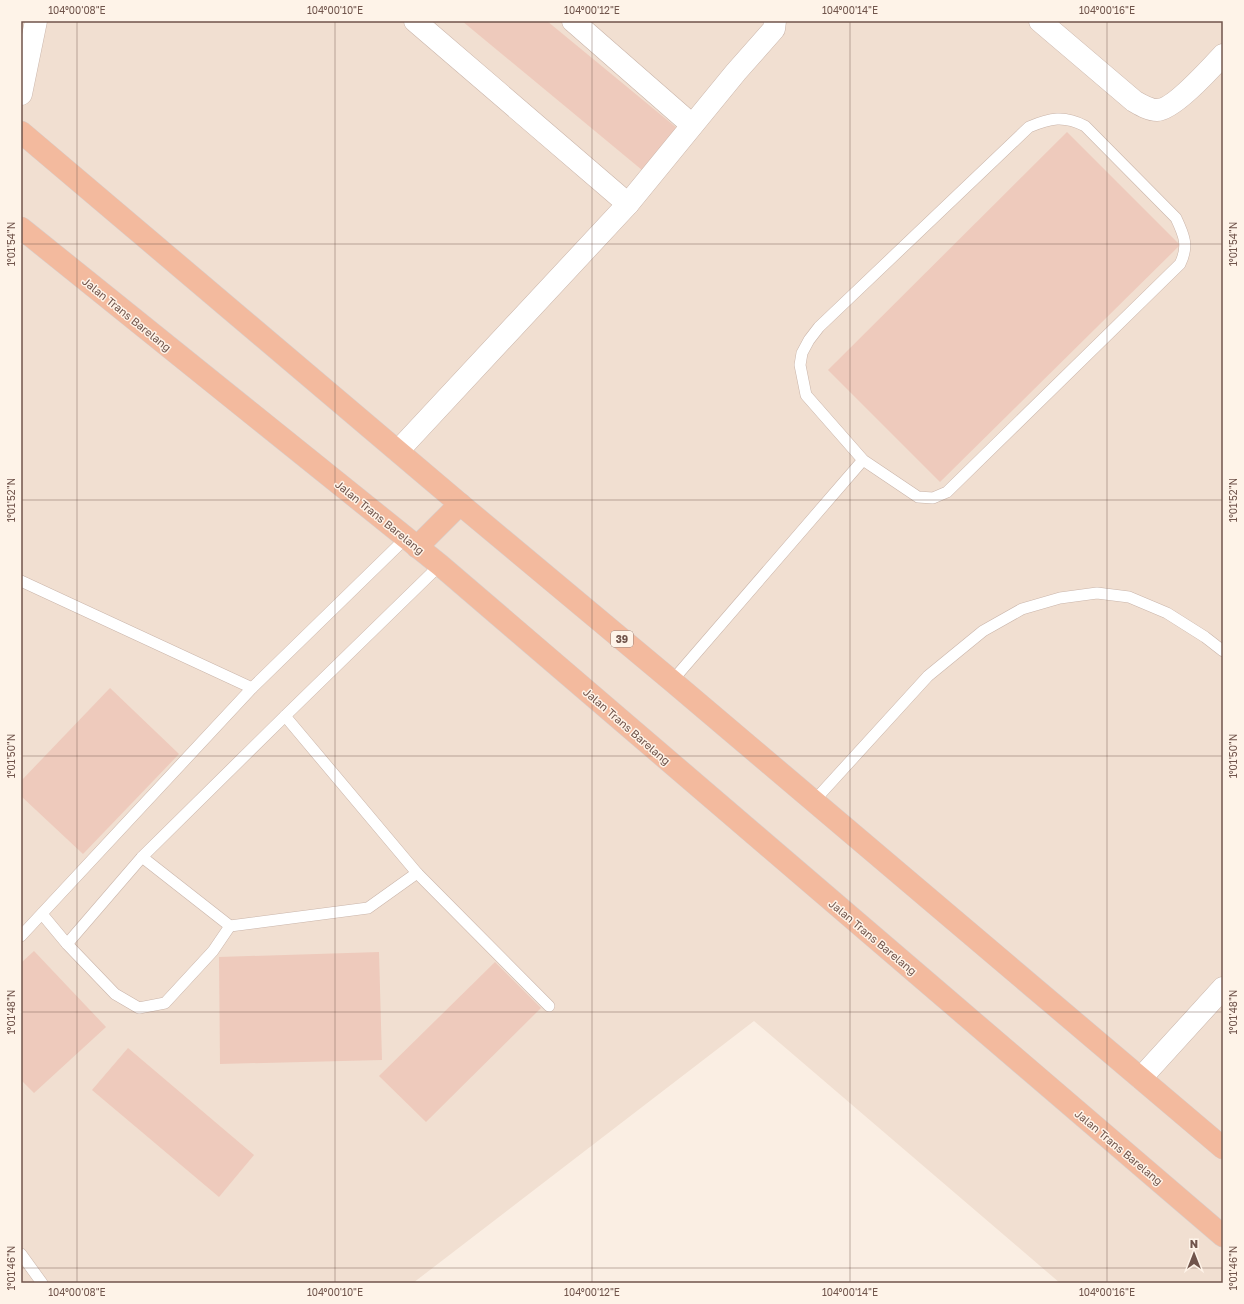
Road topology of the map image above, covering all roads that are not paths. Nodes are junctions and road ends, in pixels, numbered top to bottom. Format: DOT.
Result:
graph roads {
  1 [pos="36,21"];
  2 [pos="415,21"];
  3 [pos="573,21"];
  4 [pos="775,21"];
  5 [pos="1040,21"];
  6 [pos="1223,55"];
  7 [pos="21,94"];
  8 [pos="692,125"];
  9 [pos="21,132"];
  10 [pos="628,204"];
  11 [pos="21,228"];
  12 [pos="398,451"];
  13 [pos="862,460"];
  14 [pos="460,504"];
  15 [pos="412,542"];
  16 [pos="440,565"];
  17 [pos="21,581"];
  18 [pos="1223,651"];
  19 [pos="672,681"];
  20 [pos="252,688"];
  21 [pos="285,716"];
  22 [pos="814,801"];
  23 [pos="142,857"];
  24 [pos="417,873"];
  25 [pos="42,914"];
  26 [pos="230,926"];
  27 [pos="21,936"];
  28 [pos="67,944"];
  29 [pos="1223,988"];
  30 [pos="549,1006"];
  31 [pos="1141,1078"];
  32 [pos="1223,1148"];
  33 [pos="1223,1236"];
  34 [pos="21,1254"];
  35 [pos="42,1283"];
  1 -- 7 [label="street"];
  2 -- 10 [label="street"];
  3 -- 8 [label="street"];
  4 -- 8 [label="street"];
  5 -- 6 [label="street"];
  8 -- 10 [label="street"];
  9 -- 12 [label="highway, 39"];
  10 -- 12 [label="street"];
  11 -- 15 [label="highway, Jalan Trans Barelang"];
  12 -- 14 [label="highway, 39"];
  13 -- 13 [label="lane"];
  13 -- 19 [label="lane"];
  14 -- 15 [label="highway"];
  14 -- 19 [label="highway, 39"];
  15 -- 16 [label="highway, Jalan Trans Barelang"];
  15 -- 20 [label="lane"];
  16 -- 21 [label="lane"];
  16 -- 33 [label="highway, Jalan Trans Barelang"];
  17 -- 20 [label="lane"];
  18 -- 22 [label="lane"];
  19 -- 22 [label="highway, 39"];
  20 -- 25 [label="lane"];
  21 -- 23 [label="lane"];
  21 -- 24 [label="lane"];
  22 -- 31 [label="highway, 39"];
  23 -- 26 [label="lane"];
  23 -- 28 [label="lane"];
  24 -- 26 [label="lane"];
  24 -- 30 [label="lane"];
  25 -- 27 [label="lane"];
  25 -- 28 [label="lane"];
  26 -- 28 [label="lane"];
  29 -- 31 [label="street"];
  31 -- 32 [label="highway, 39"];
  34 -- 35 [label="lane"];
}
